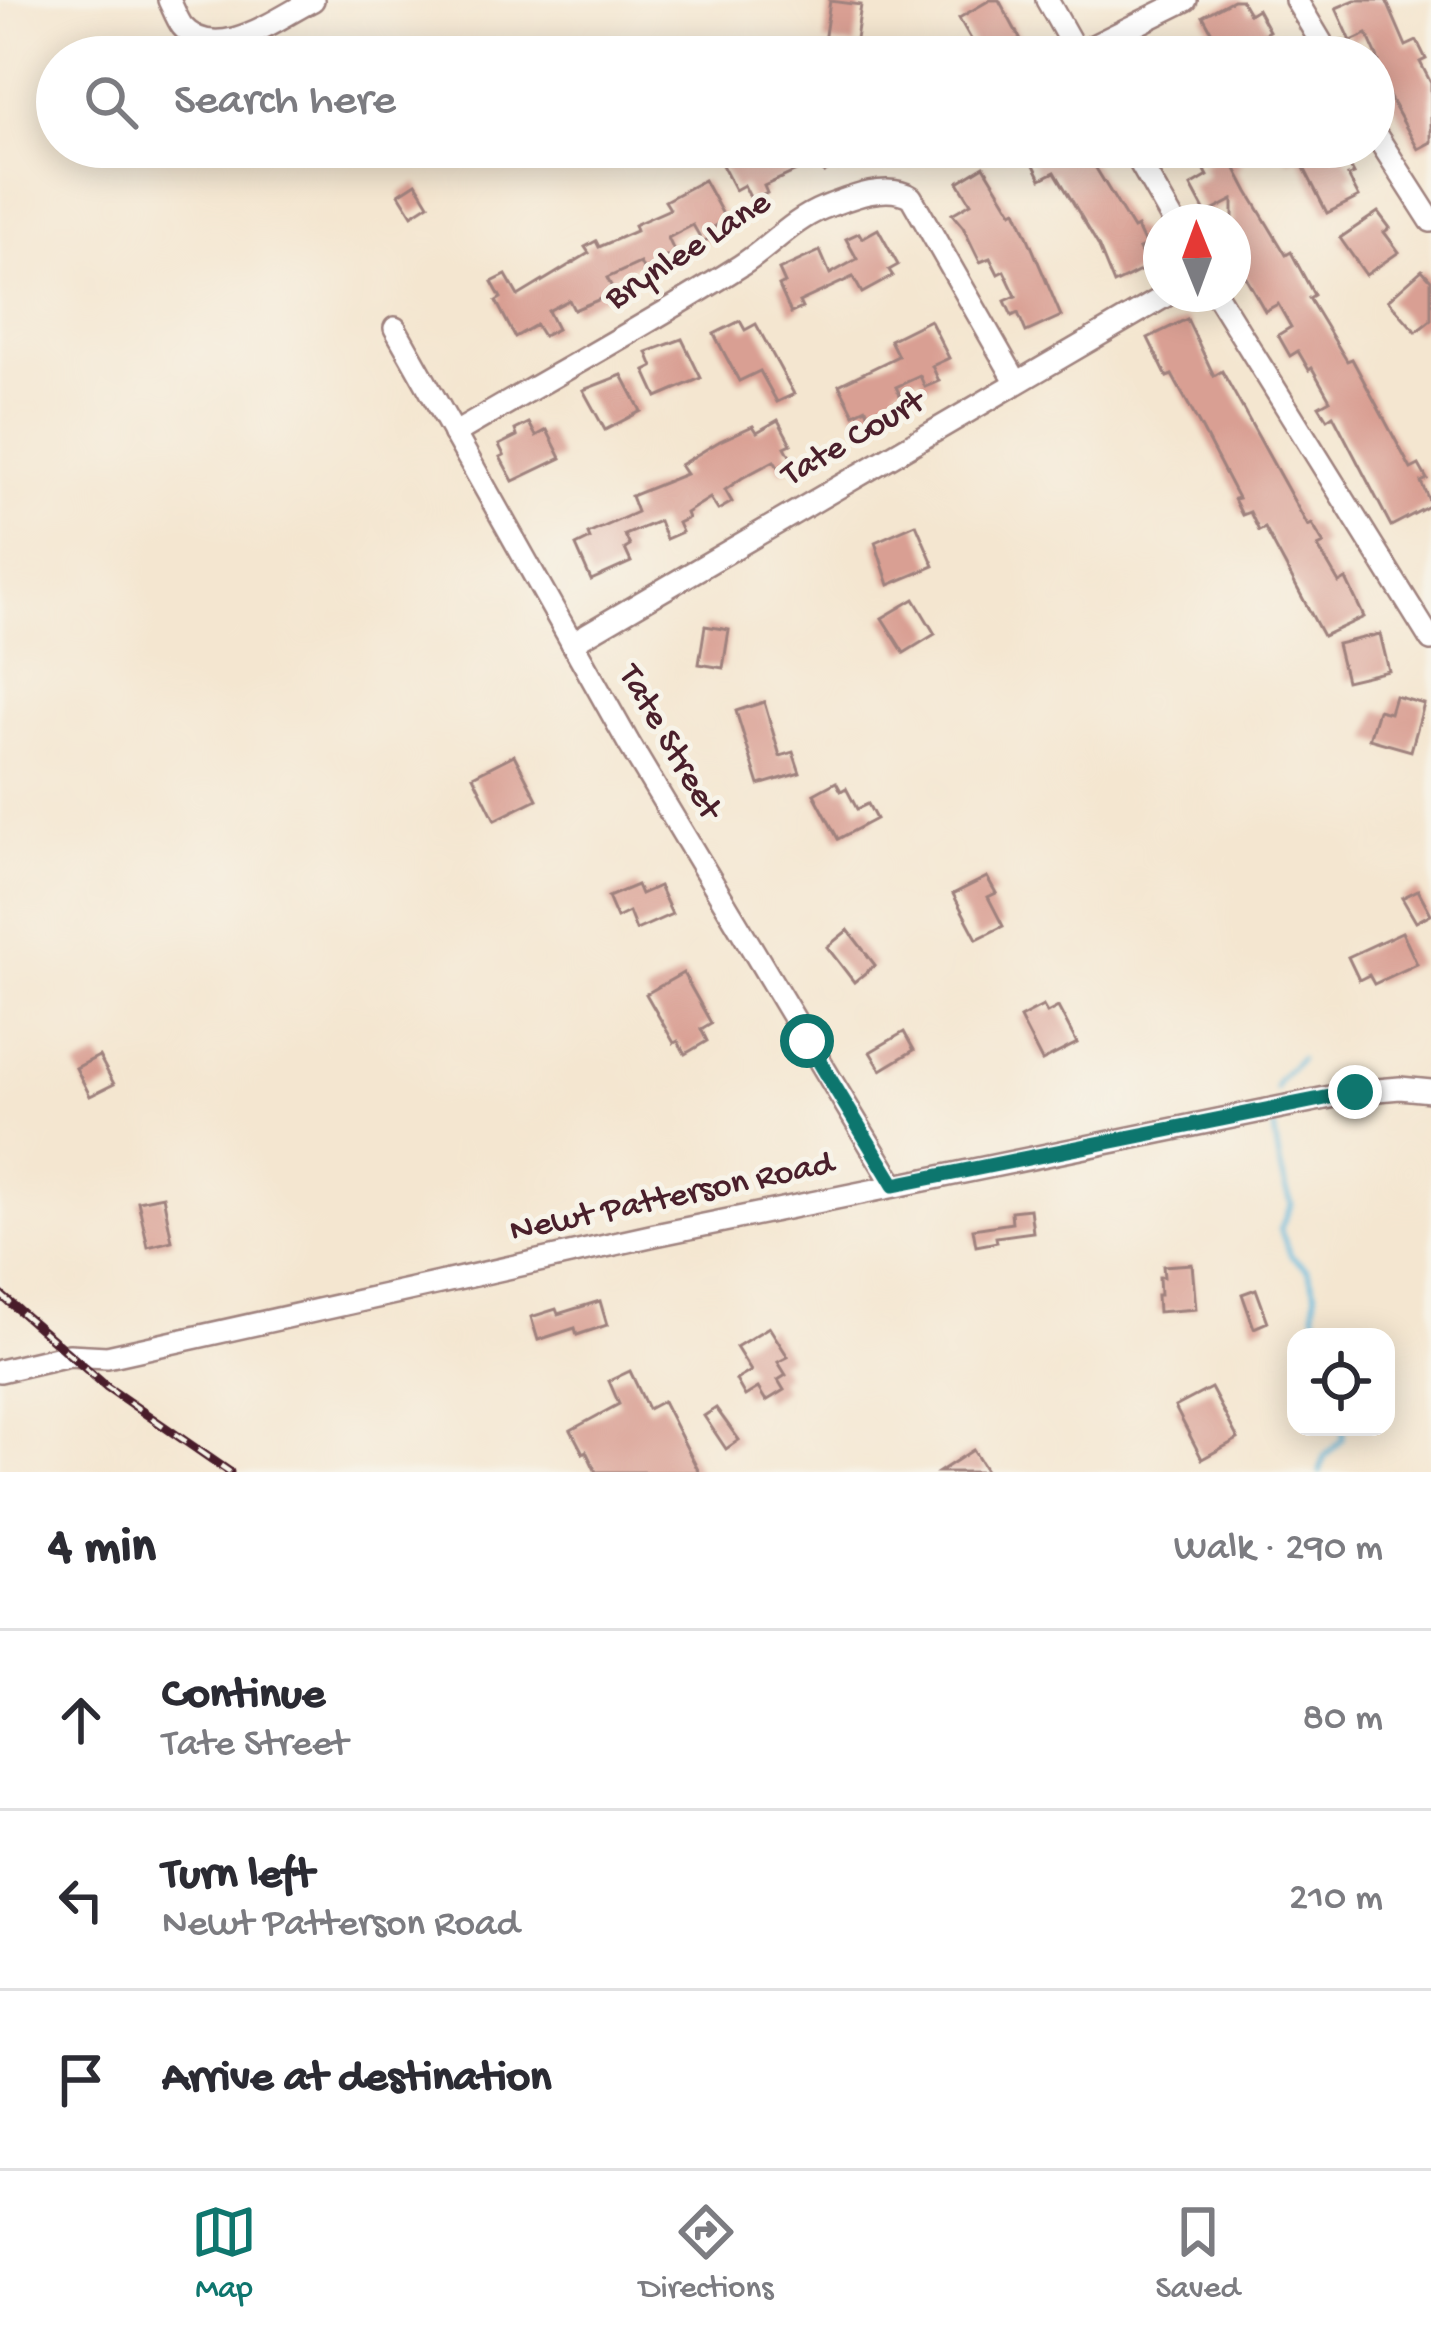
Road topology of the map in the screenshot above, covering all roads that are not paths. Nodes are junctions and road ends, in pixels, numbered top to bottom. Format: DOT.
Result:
graph roads {
  1 [pos="169,0"];
  2 [pos="313,0"];
  3 [pos="1047,0"];
  4 [pos="1186,0"];
  5 [pos="1295,0"];
  6 [pos="198,36"];
  7 [pos="239,36"];
  8 [pos="1067,36"];
  9 [pos="1115,36"];
  10 [pos="1317,36"];
  11 [pos="1395,165"];
  12 [pos="1143,168"];
  13 [pos="1164,204"];
  14 [pos="1431,221"];
  15 [pos="1143,309"];
  16 [pos="1227,312"];
  17 [pos="395,328"];
  18 [pos="1016,381"];
  19 [pos="454,434"];
  20 [pos="1431,640"];
  21 [pos="572,643"];
  22 [pos="1431,1091"];
  23 [pos="894,1185"];
  24 [pos="0,1371"];
  1 -- 6 [label="street"];
  2 -- 7 [label="street"];
  3 -- 8 [label="street"];
  4 -- 9 [label="street"];
  5 -- 10 [label="street"];
  11 -- 14 [label="street"];
  12 -- 13 [label="street"];
  15 -- 18 [label="street, Tate Court"];
  16 -- 20 [label="street"];
  17 -- 19 [label="street, Tate Street"];
  18 -- 19 [label="street, Brynlee Lane"];
  18 -- 21 [label="street, Tate Court"];
  19 -- 21 [label="street, Tate Street"];
  21 -- 23 [label="street, Tate Street"];
  22 -- 23 [label="street, Newt Patterson Road"];
  23 -- 24 [label="street, Newt Patterson Road"];
}
